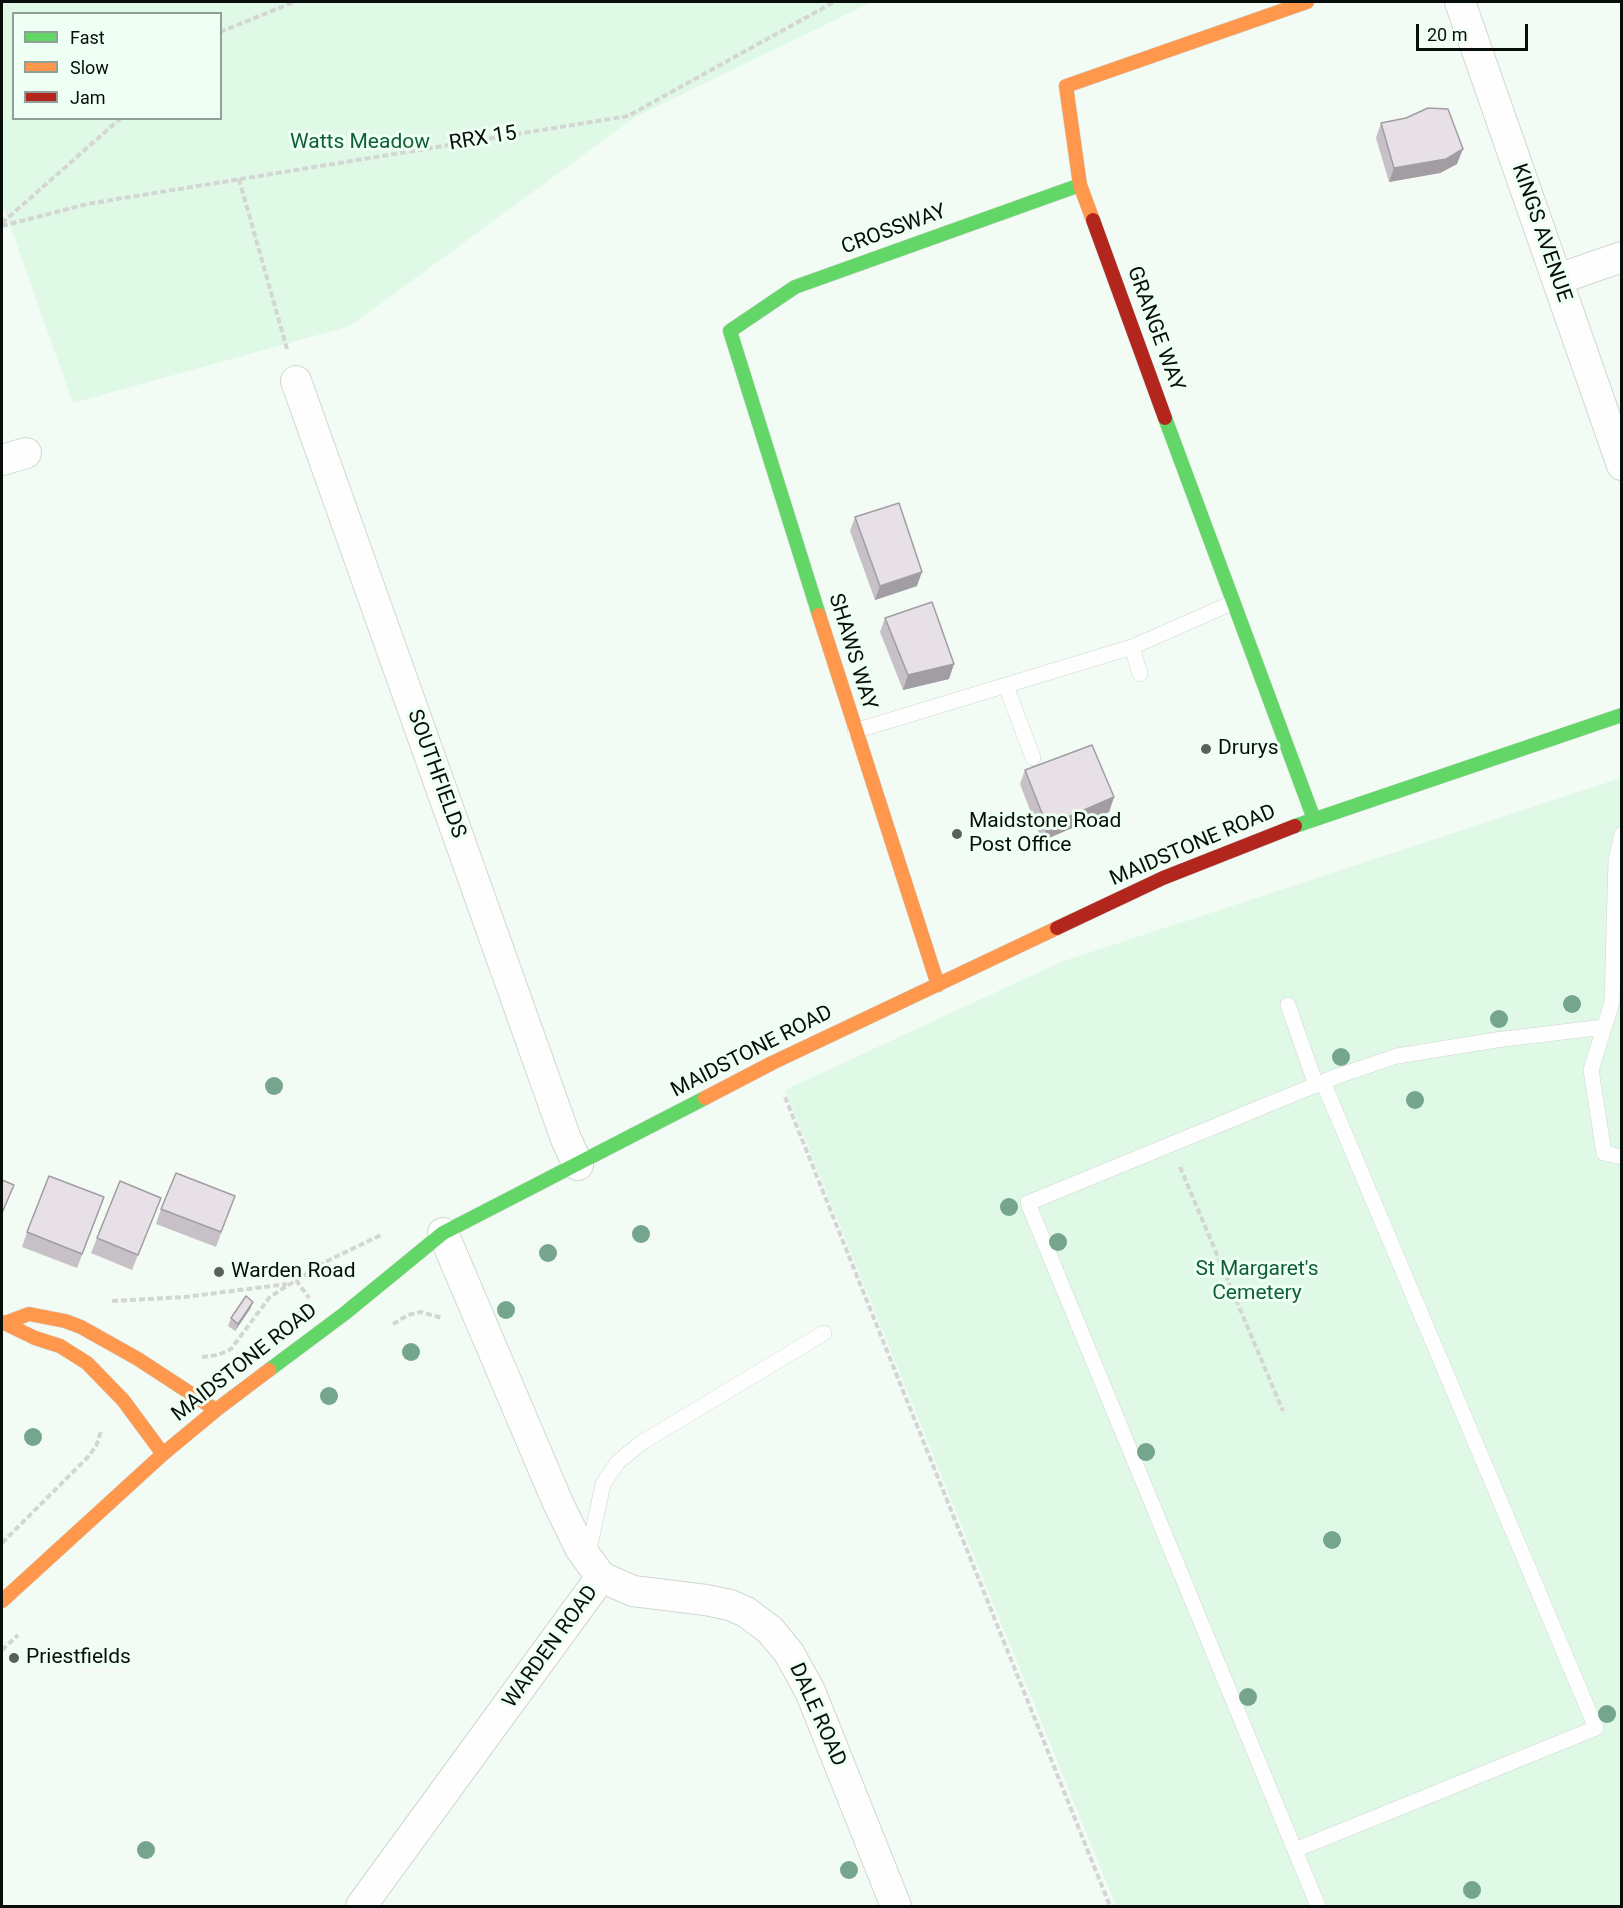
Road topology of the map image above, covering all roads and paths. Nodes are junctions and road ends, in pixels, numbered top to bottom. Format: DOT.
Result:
graph roads {
  1 [pos="294,2"];
  2 [pos="834,2"];
  3 [pos="1307,2"];
  4 [pos="1460,2"];
  5 [pos="222,31"];
  6 [pos="119,120"];
  7 [pos="239,179"];
  8 [pos="1080,185"];
  9 [pos="2,224"];
  10 [pos="1622,257"];
  11 [pos="1558,279"];
  12 [pos="730,331"];
  13 [pos="296,381"];
  14 [pos="1622,465"];
  15 [pos="1232,603"];
  16 [pos="1132,647"];
  17 [pos="1140,674"];
  18 [pos="1006,686"];
  19 [pos="1622,715"];
  20 [pos="855,731"];
  21 [pos="1033,758"];
  22 [pos="1314,819"];
  23 [pos="1622,834"];
  24 [pos="938,985"];
  25 [pos="1288,1005"];
  26 [pos="1617,1008"];
  27 [pos="1604,1027"];
  28 [pos="772,1063"];
  29 [pos="1319,1084"];
  30 [pos="1170,1144"];
  31 [pos="1622,1157"];
  32 [pos="578,1165"];
  33 [pos="442,1233"];
  34 [pos="290,1284"];
  35 [pos="108,1302"];
  36 [pos="444,1320"];
  37 [pos="3,1322"];
  38 [pos="385,1328"];
  39 [pos="824,1333"];
  40 [pos="216,1410"];
  41 [pos="1283,1411"];
  42 [pos="99,1422"];
  43 [pos="164,1454"];
  44 [pos="2,1543"];
  45 [pos="601,1577"];
  46 [pos="2,1601"];
  47 [pos="18,1634"];
  48 [pos="2,1650"];
  49 [pos="1295,1850"];
  50 [pos="361,1906"];
  51 [pos="896,1906"];
  52 [pos="1110,1906"];
  53 [pos="1318,1906"];
  1 -- 5 [label="path"];
  2 -- 7 [label="path, RRX 15"];
  3 -- 8 [label="street, GRANGE WAY"];
  4 -- 11 [label="street, KINGS AVENUE"];
  6 -- 9 [label="path"];
  7 -- 9 [label="path, RRX 15"];
  7 -- 13 [label="path"];
  8 -- 12 [label="street, CROSSWAY"];
  8 -- 15 [label="street, GRANGE WAY"];
  10 -- 11 [label="street"];
  11 -- 14 [label="street, KINGS AVENUE"];
  12 -- 20 [label="street, SHAWS WAY"];
  13 -- 32 [label="street, SOUTHFIELDS"];
  15 -- 16 [label="lane"];
  15 -- 22 [label="street, GRANGE WAY"];
  16 -- 17 [label="lane"];
  16 -- 18 [label="lane"];
  18 -- 20 [label="lane"];
  18 -- 21 [label="lane"];
  19 -- 22 [label="street, MAIDSTONE ROAD"];
  20 -- 24 [label="street, SHAWS WAY"];
  22 -- 24 [label="street, MAIDSTONE ROAD"];
  23 -- 26 [label="lane"];
  24 -- 28 [label="street, MAIDSTONE ROAD"];
  25 -- 29 [label="lane"];
  26 -- 27 [label="lane"];
  27 -- 29 [label="lane"];
  27 -- 31 [label="lane"];
  28 -- 32 [label="street, MAIDSTONE ROAD"];
  28 -- 52 [label="path"];
  29 -- 30 [label="lane"];
  29 -- 49 [label="lane"];
  30 -- 41 [label="path"];
  30 -- 49 [label="lane"];
  32 -- 33 [label="street, MAIDSTONE ROAD"];
  33 -- 40 [label="street, MAIDSTONE ROAD"];
  33 -- 45 [label="street, WARDEN ROAD"];
  34 -- 35 [label="path"];
  36 -- 38 [label="path"];
  37 -- 40 [label="street"];
  37 -- 43 [label="street"];
  39 -- 45 [label="lane"];
  40 -- 43 [label="street, MAIDSTONE ROAD"];
  42 -- 44 [label="path"];
  43 -- 46 [label="street, MAIDSTONE ROAD"];
  45 -- 50 [label="street, WARDEN ROAD"];
  45 -- 51 [label="street, DALE ROAD"];
  47 -- 48 [label="path"];
  49 -- 53 [label="lane"];
}
